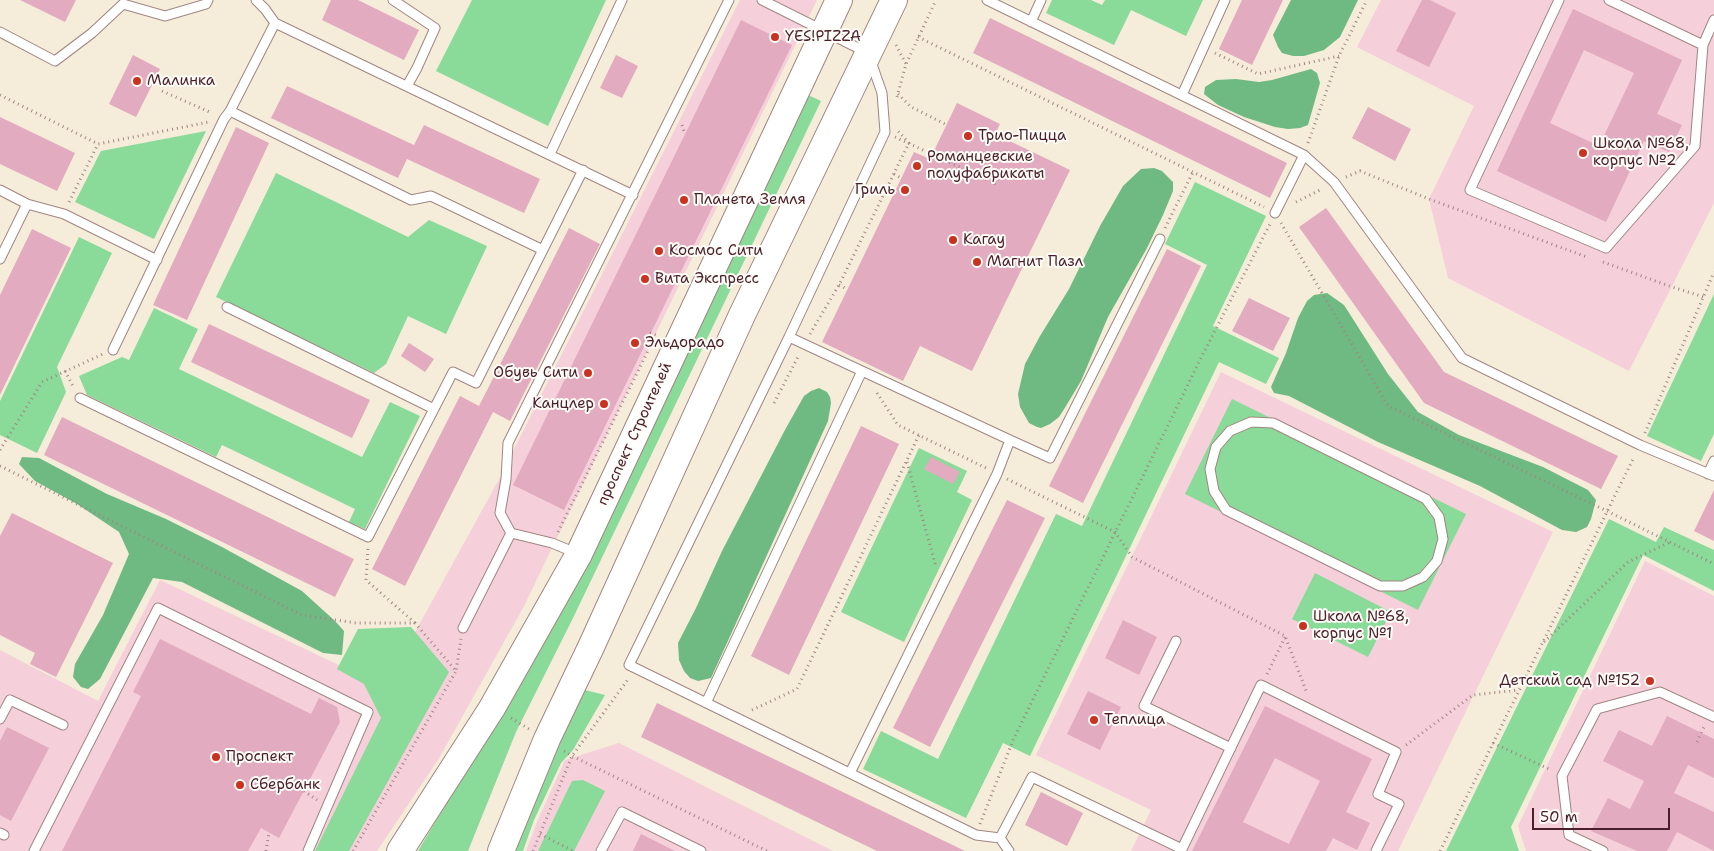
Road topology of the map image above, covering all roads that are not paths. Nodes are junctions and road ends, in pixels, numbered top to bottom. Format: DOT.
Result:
graph roads {
  1 [pos="208,0"];
  2 [pos="256,0"];
  3 [pos="393,0"];
  4 [pos="622,0"];
  5 [pos="729,0"];
  6 [pos="762,0"];
  7 [pos="839,0"];
  8 [pos="894,0"];
  9 [pos="987,0"];
  10 [pos="1041,0"];
  11 [pos="1225,0"];
  12 [pos="1559,0"];
  13 [pos="1609,0"];
  14 [pos="122,2"];
  15 [pos="1714,20"];
  16 [pos="1031,22"];
  17 [pos="275,23"];
  18 [pos="824,31"];
  19 [pos="0,32"];
  20 [pos="1703,45"];
  21 [pos="868,53"];
  22 [pos="407,86"];
  23 [pos="1182,96"];
  24 [pos="227,115"];
  25 [pos="550,154"];
  26 [pos="1304,155"];
  27 [pos="583,170"];
  28 [pos="0,190"];
  29 [pos="633,195"];
  30 [pos="27,204"];
  31 [pos="1275,213"];
  32 [pos="1160,239"];
  33 [pos="543,250"];
  34 [pos="0,259"];
  35 [pos="157,260"];
  36 [pos="226,307"];
  37 [pos="788,337"];
  38 [pos="113,350"];
  39 [pos="862,371"];
  40 [pos="80,398"];
  41 [pos="434,409"];
  42 [pos="1010,440"];
  43 [pos="1714,461"];
  44 [pos="1210,469"];
  45 [pos="1711,475"];
  46 [pos="510,533"];
  47 [pos="578,554"];
  48 [pos="463,628"];
  49 [pos="1176,640"];
  50 [pos="706,704"];
  51 [pos="1714,717"];
  52 [pos="0,719"];
  53 [pos="63,725"];
  54 [pos="1231,748"];
  55 [pos="850,773"];
  56 [pos="1000,838"];
  57 [pos="1181,850"];
  58 [pos="34,851"];
  59 [pos="308,851"];
  60 [pos="400,851"];
  61 [pos="501,851"];
  62 [pos="602,851"];
  63 [pos="701,851"];
  64 [pos="1009,851"];
  65 [pos="1376,851"];
  66 [pos="1602,851"];
  1 -- 14 [label="lane"];
  2 -- 17 [label="lane"];
  3 -- 22 [label="lane"];
  4 -- 25 [label="lane"];
  5 -- 29 [label="lane"];
  6 -- 18 [label="lane"];
  7 -- 18 [label="main road, проспект Строителей"];
  8 -- 21 [label="main road"];
  9 -- 16 [label="lane"];
  10 -- 16 [label="lane"];
  11 -- 23 [label="lane"];
  12 -- 20 [label="lane"];
  13 -- 20 [label="lane"];
  14 -- 19 [label="lane"];
  15 -- 20 [label="lane"];
  16 -- 23 [label="lane"];
  17 -- 22 [label="lane"];
  17 -- 24 [label="lane"];
  18 -- 21 [label="lane"];
  18 -- 47 [label="main road, проспект Строителей"];
  21 -- 37 [label="lane"];
  21 -- 61 [label="main road"];
  22 -- 25 [label="lane"];
  23 -- 26 [label="lane"];
  24 -- 33 [label="lane"];
  24 -- 35 [label="lane"];
  25 -- 27 [label="lane"];
  26 -- 31 [label="lane"];
  26 -- 45 [label="lane"];
  27 -- 29 [label="lane"];
  27 -- 33 [label="lane"];
  28 -- 30 [label="lane"];
  29 -- 46 [label="lane"];
  30 -- 34 [label="lane"];
  30 -- 35 [label="lane"];
  32 -- 42 [label="lane"];
  33 -- 41 [label="lane"];
  35 -- 38 [label="lane"];
  36 -- 41 [label="lane"];
  37 -- 39 [label="lane"];
  37 -- 50 [label="lane"];
  39 -- 42 [label="lane"];
  39 -- 50 [label="lane"];
  40 -- 41 [label="lane"];
  42 -- 55 [label="lane"];
  43 -- 45 [label="lane"];
  44 -- 44 [label="lane"];
  46 -- 47 [label="lane"];
  46 -- 48 [label="lane"];
  47 -- 60 [label="main road, проспект Строителей"];
  49 -- 54 [label="lane"];
  50 -- 55 [label="lane"];
  51 -- 66 [label="lane"];
  52 -- 53 [label="lane"];
  54 -- 57 [label="lane"];
  54 -- 65 [label="lane"];
  55 -- 56 [label="lane"];
  56 -- 57 [label="lane"];
  56 -- 64 [label="lane"];
  58 -- 59 [label="lane"];
  62 -- 63 [label="lane"];
}
